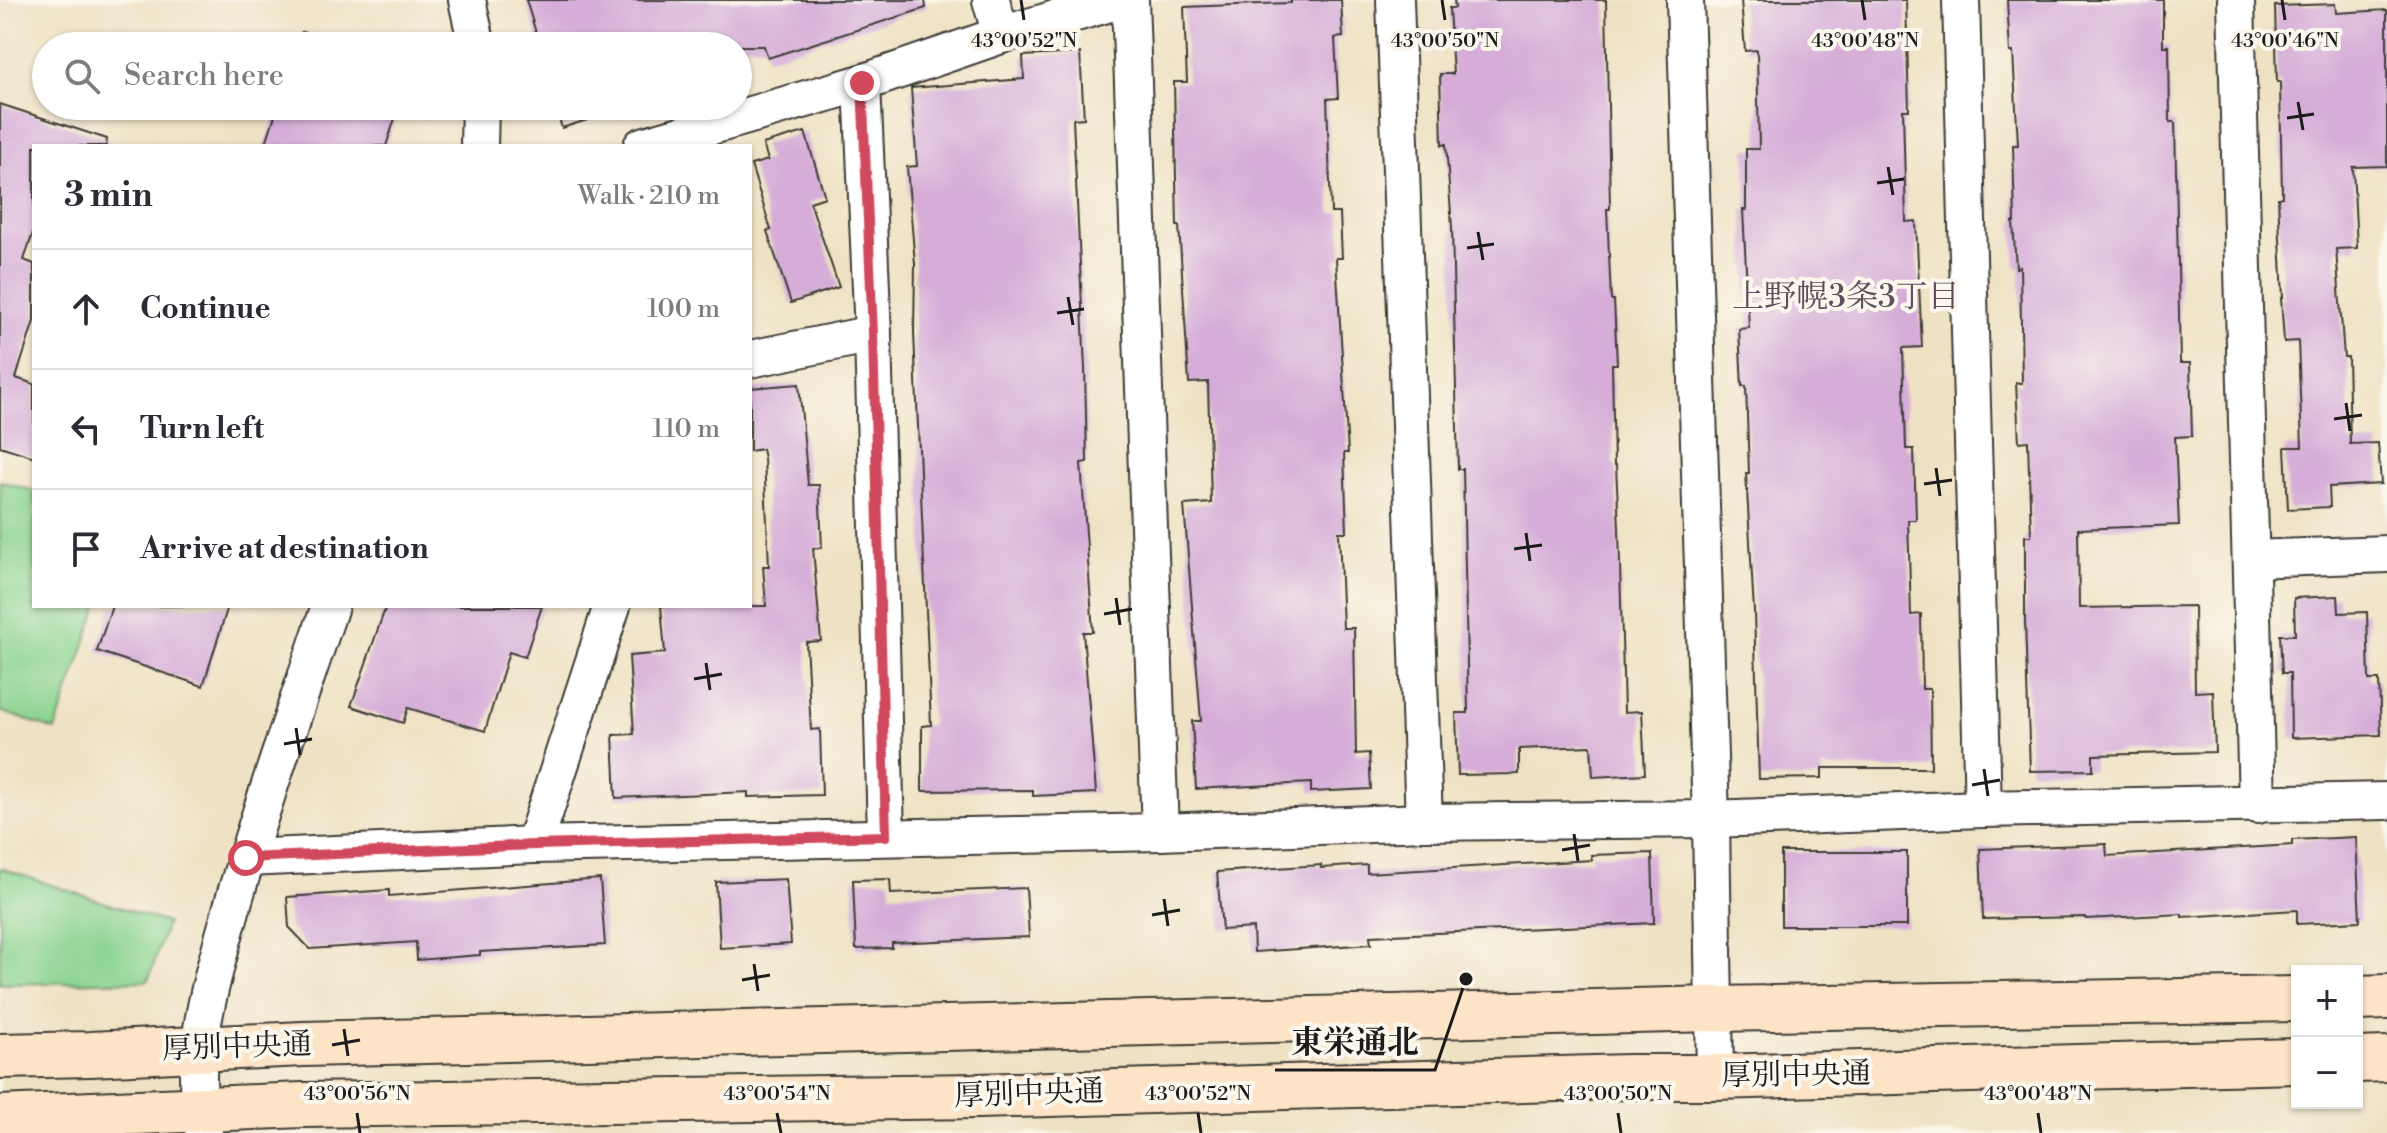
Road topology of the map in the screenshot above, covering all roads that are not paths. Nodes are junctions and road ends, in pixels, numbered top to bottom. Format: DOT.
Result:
graph roads {
  1 [pos="467,0"];
  2 [pos="991,0"];
  3 [pos="1120,0"];
  4 [pos="1130,0"];
  5 [pos="1395,0"];
  6 [pos="1685,0"];
  7 [pos="1961,0"];
  8 [pos="2236,0"];
  9 [pos="474,32"];
  10 [pos="1001,35"];
  11 [pos="862,83"];
  12 [pos="752,114"];
  13 [pos="480,120"];
  14 [pos="733,120"];
  15 [pos="479,144"];
  16 [pos="649,144"];
  17 [pos="873,334"];
  18 [pos="752,359"];
  19 [pos="2387,554"];
  20 [pos="2252,559"];
  21 [pos="329,608"];
  22 [pos="611,608"];
  23 [pos="2387,801"];
  24 [pos="2257,805"];
  25 [pos="1983,809"];
  26 [pos="1711,819"];
  27 [pos="1424,822"];
  28 [pos="1160,832"];
  29 [pos="886,836"];
  30 [pos="534,845"];
  31 [pos="246,858"];
  32 [pos="2387,997"];
  33 [pos="2363,998"];
  34 [pos="2291,999"];
  35 [pos="1713,1009"];
  36 [pos="200,1047"];
  37 [pos="0,1056"];
  38 [pos="2387,1059"];
  39 [pos="2363,1060"];
  40 [pos="2291,1061"];
  41 [pos="1715,1077"];
  42 [pos="0,1118"];
  43 [pos="202,1121"];
  1 -- 9 [label="street"];
  2 -- 10 [label="street"];
  3 -- 10 [label="street"];
  4 -- 28 [label="street"];
  5 -- 27 [label="street"];
  6 -- 26 [label="street"];
  7 -- 25 [label="street"];
  8 -- 20 [label="street"];
  10 -- 11 [label="street"];
  11 -- 12 [label="street"];
  11 -- 17 [label="street"];
  13 -- 15 [label="street"];
  14 -- 16 [label="street"];
  17 -- 18 [label="street"];
  17 -- 29 [label="street"];
  19 -- 20 [label="street"];
  20 -- 24 [label="street"];
  21 -- 31 [label="street"];
  22 -- 30 [label="street"];
  23 -- 24 [label="street"];
  24 -- 25 [label="street"];
  25 -- 26 [label="street"];
  26 -- 27 [label="street"];
  26 -- 35 [label="street"];
  27 -- 28 [label="street"];
  28 -- 29 [label="street"];
  29 -- 30 [label="street"];
  30 -- 31 [label="street"];
  31 -- 36 [label="street"];
  32 -- 33 [label="main road"];
  34 -- 35 [label="main road, 厚別中央通"];
  35 -- 36 [label="main road, 厚別中央通"];
  35 -- 41 [label="street"];
  36 -- 37 [label="main road, 厚別中央通"];
  36 -- 43 [label="street"];
  38 -- 39 [label="main road"];
  40 -- 41 [label="main road, 厚別中央通"];
  41 -- 43 [label="main road, 厚別中央通"];
  42 -- 43 [label="main road, 厚別中央通"];
}
